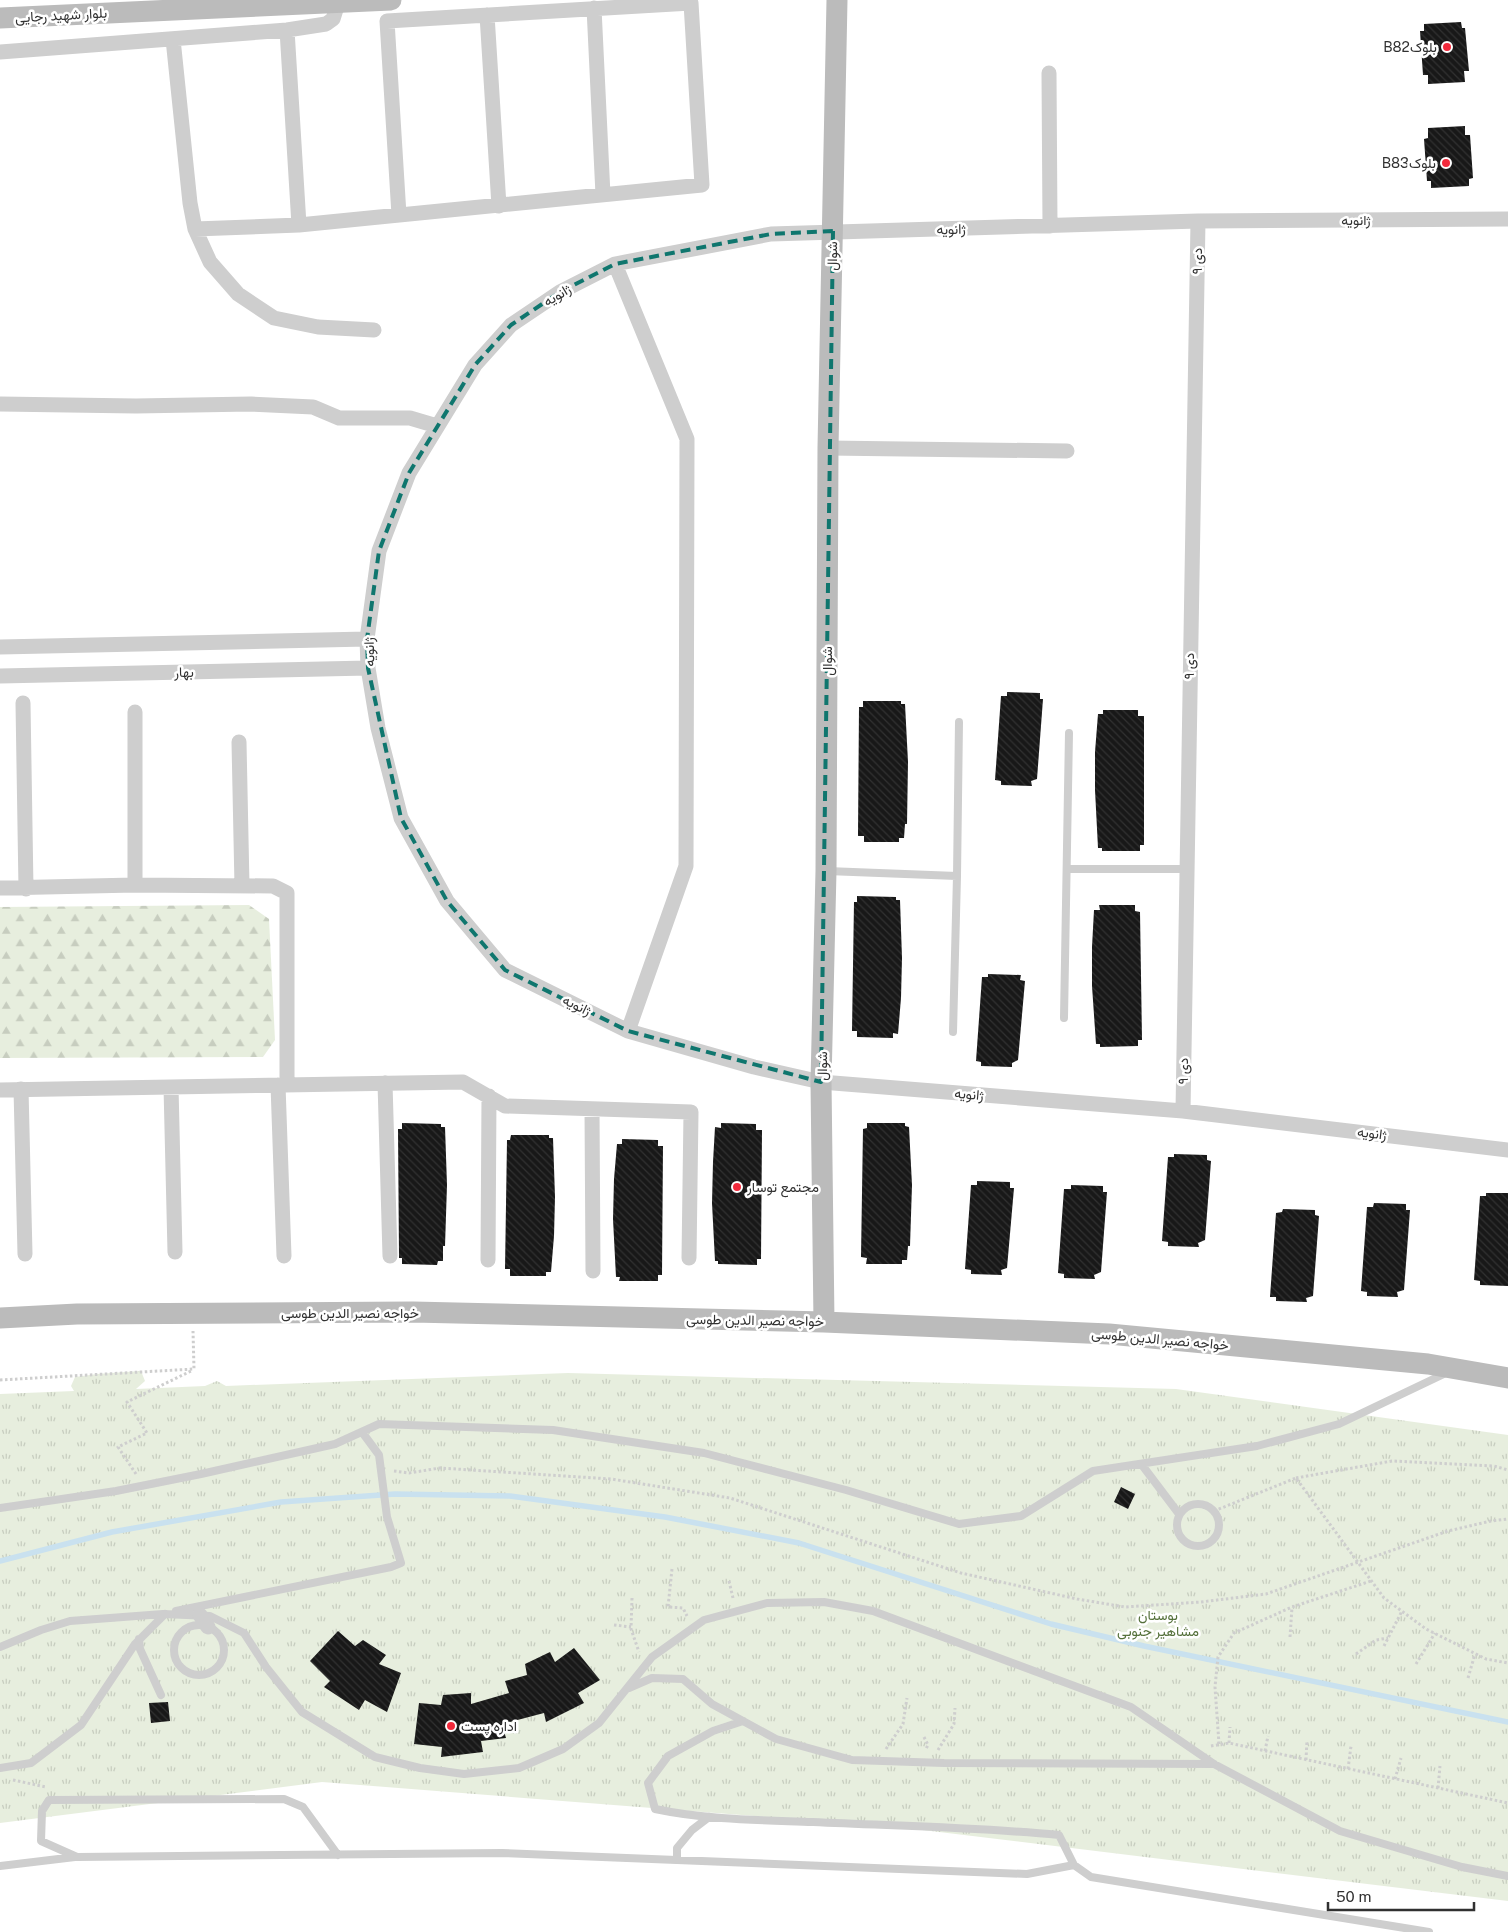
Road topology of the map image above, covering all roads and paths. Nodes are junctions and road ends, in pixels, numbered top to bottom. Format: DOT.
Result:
graph roads {
  1 [pos="391,0"];
  2 [pos="837,0"];
  3 [pos="338,3"];
  4 [pos="594,8"];
  5 [pos="487,15"];
  6 [pos="0,18"];
  7 [pos="287,30"];
  8 [pos="174,39"];
  9 [pos="0,52"];
  10 [pos="1049,73"];
  11 [pos="603,195"];
  12 [pos="499,206"];
  13 [pos="399,215"];
  14 [pos="1198,220"];
  15 [pos="1508,220"];
  16 [pos="299,225"];
  17 [pos="1050,226"];
  18 [pos="195,229"];
  19 [pos="833,232"];
  20 [pos="615,264"];
  21 [pos="374,330"];
  22 [pos="0,404"];
  23 [pos="437,426"];
  24 [pos="828,448"];
  25 [pos="1067,451"];
  26 [pos="367,638"];
  27 [pos="0,647"];
  28 [pos="368,668"];
  29 [pos="0,676"];
  30 [pos="23,703"];
  31 [pos="135,712"];
  32 [pos="959,722"];
  33 [pos="1069,733"];
  34 [pos="239,742"];
  35 [pos="1067,869"];
  36 [pos="1186,869"];
  37 [pos="826,871"];
  38 [pos="957,876"];
  39 [pos="135,885"];
  40 [pos="242,886"];
  41 [pos="0,888"];
  42 [pos="26,889"];
  43 [pos="1064,1018"];
  44 [pos="628,1030"];
  45 [pos="953,1032"];
  46 [pos="821,1082"];
  47 [pos="385,1083"];
  48 [pos="282,1085"];
  49 [pos="171,1087"];
  50 [pos="21,1089"];
  51 [pos="0,1090"];
  52 [pos="488,1096"];
  53 [pos="592,1109"];
  54 [pos="1183,1111"];
  55 [pos="1508,1150"];
  56 [pos="175,1252"];
  57 [pos="25,1254"];
  58 [pos="284,1256"];
  59 [pos="390,1256"];
  60 [pos="689,1258"];
  61 [pos="488,1260"];
  62 [pos="593,1271"];
  63 [pos="193,1314"];
  64 [pos="0,1318"];
  65 [pos="824,1322"];
  66 [pos="1454,1368"];
  67 [pos="194,1369"];
  68 [pos="1508,1378"];
  69 [pos="0,1380"];
  70 [pos="362,1432"];
  71 [pos="1142,1465"];
  72 [pos="381,1470"];
  73 [pos="1508,1470"];
  74 [pos="1296,1478"];
  75 [pos="144,1485"];
  76 [pos="0,1508"];
  77 [pos="1214,1510"];
  78 [pos="1179,1514"];
  79 [pos="1508,1519"];
  80 [pos="1357,1563"];
  81 [pos="672,1569"];
  82 [pos="729,1580"];
  83 [pos="1371,1581"];
  84 [pos="632,1598"];
  85 [pos="1292,1607"];
  86 [pos="737,1611"];
  87 [pos="1402,1612"];
  88 [pos="163,1614"];
  89 [pos="204,1621"];
  90 [pos="614,1625"];
  91 [pos="631,1627"];
  92 [pos="693,1628"];
  93 [pos="1435,1633"];
  94 [pos="1290,1637"];
  95 [pos="1388,1638"];
  96 [pos="139,1639"];
  97 [pos="1384,1646"];
  98 [pos="0,1647"];
  99 [pos="1356,1654"];
  100 [pos="1475,1654"];
  101 [pos="1416,1664"];
  102 [pos="1508,1664"];
  103 [pos="644,1667"];
  104 [pos="1468,1678"];
  105 [pos="626,1690"];
  106 [pos="161,1694"];
  107 [pos="907,1698"];
  108 [pos="955,1708"];
  109 [pos="743,1721"];
  110 [pos="1230,1727"];
  111 [pos="1268,1736"];
  112 [pos="1307,1740"];
  113 [pos="1229,1743"];
  114 [pos="1219,1744"];
  115 [pos="1351,1746"];
  116 [pos="1193,1749"];
  117 [pos="1265,1751"];
  118 [pos="1401,1758"];
  119 [pos="1306,1760"];
  120 [pos="869,1761"];
  121 [pos="929,1763"];
  122 [pos="1214,1764"];
  123 [pos="1440,1766"];
  124 [pos="2,1768"];
  125 [pos="1348,1769"];
  126 [pos="1395,1779"];
  127 [pos="1438,1788"];
  128 [pos="58,1800"];
  129 [pos="1508,1803"];
  130 [pos="709,1817"];
  131 [pos="338,1854"];
  132 [pos="77,1857"];
  133 [pos="677,1860"];
  134 [pos="0,1866"];
  135 [pos="1074,1866"];
  136 [pos="1508,1876"];
  137 [pos="1429,1932"];
  1 -- 3 [label="street, بلوار شهید رجایی"];
  2 -- 19 [label="street, شوال"];
  3 -- 6 [label="street, بلوار شهید رجایی"];
  3 -- 7 [label="street"];
  4 -- 5 [label="street"];
  4 -- 11 [label="street"];
  4 -- 11 [label="street"];
  5 -- 12 [label="street"];
  5 -- 13 [label="street"];
  7 -- 8 [label="street"];
  7 -- 16 [label="street"];
  8 -- 9 [label="street"];
  8 -- 18 [label="street"];
  10 -- 17 [label="street"];
  11 -- 12 [label="street"];
  12 -- 13 [label="street"];
  13 -- 16 [label="street"];
  14 -- 15 [label="street, ژانویه"];
  14 -- 17 [label="street, ژانویه"];
  14 -- 36 [label="street, ۹ دی"];
  16 -- 18 [label="street"];
  17 -- 19 [label="street, ژانویه"];
  18 -- 21 [label="street"];
  19 -- 20 [label="street, ژانویه"];
  19 -- 24 [label="street, شوال"];
  20 -- 23 [label="street, ژانویه"];
  20 -- 44 [label="street"];
  22 -- 23 [label="street"];
  23 -- 26 [label="street, ژانویه"];
  24 -- 25 [label="street"];
  24 -- 37 [label="street, شوال"];
  26 -- 27 [label="street, بهار"];
  26 -- 28 [label="street, ژانویه"];
  28 -- 29 [label="street, بهار"];
  28 -- 44 [label="street, ژانویه"];
  30 -- 42 [label="street"];
  31 -- 39 [label="street"];
  32 -- 38 [label="lane"];
  33 -- 35 [label="lane"];
  34 -- 40 [label="street"];
  35 -- 36 [label="lane"];
  35 -- 43 [label="lane"];
  36 -- 54 [label="street, ۹ دی"];
  37 -- 38 [label="lane"];
  37 -- 46 [label="street, شوال"];
  38 -- 45 [label="lane"];
  39 -- 40 [label="street"];
  39 -- 42 [label="street"];
  40 -- 48 [label="street"];
  41 -- 42 [label="street"];
  44 -- 46 [label="street, ژانویه"];
  46 -- 54 [label="street, ژانویه"];
  46 -- 65 [label="street, شوال"];
  47 -- 48 [label="street"];
  47 -- 52 [label="street"];
  47 -- 59 [label="street"];
  48 -- 49 [label="street"];
  48 -- 58 [label="street"];
  49 -- 50 [label="street"];
  49 -- 56 [label="street"];
  50 -- 51 [label="street"];
  50 -- 57 [label="street"];
  52 -- 53 [label="street"];
  52 -- 61 [label="street"];
  53 -- 60 [label="street"];
  53 -- 62 [label="street"];
  54 -- 55 [label="street, ژانویه"];
  63 -- 64 [label="street, خواجه نصیر الدین طوسی"];
  63 -- 65 [label="street, خواجه نصیر الدین طوسی"];
  63 -- 67 [label="path"];
  65 -- 66 [label="street, خواجه نصیر الدین طوسی"];
  66 -- 68 [label="street, خواجه نصیر الدین طوسی"];
  66 -- 71 [label="lane"];
  67 -- 69 [label="path"];
  67 -- 75 [label="path"];
  70 -- 71 [label="lane"];
  70 -- 72 [label="lane"];
  70 -- 75 [label="lane"];
  71 -- 78 [label="lane"];
  72 -- 80 [label="path"];
  72 -- 88 [label="lane"];
  73 -- 74 [label="path"];
  74 -- 77 [label="path"];
  74 -- 80 [label="path"];
  75 -- 76 [label="lane"];
  77 -- 78 [label="lane"];
  77 -- 78 [label="lane"];
  79 -- 80 [label="path"];
  80 -- 83 [label="path"];
  81 -- 92 [label="path"];
  82 -- 86 [label="path"];
  83 -- 85 [label="path"];
  83 -- 87 [label="path"];
  84 -- 91 [label="path"];
  85 -- 94 [label="path"];
  85 -- 114 [label="path"];
  86 -- 92 [label="lane"];
  86 -- 116 [label="lane"];
  87 -- 93 [label="path"];
  87 -- 95 [label="path"];
  88 -- 89 [label="lane"];
  88 -- 96 [label="lane"];
  88 -- 98 [label="lane"];
  89 -- 89 [label="lane"];
  89 -- 105 [label="lane"];
  90 -- 91 [label="path"];
  91 -- 103 [label="path"];
  92 -- 103 [label="lane"];
  93 -- 100 [label="path"];
  93 -- 101 [label="path"];
  95 -- 97 [label="path"];
  95 -- 99 [label="path"];
  96 -- 106 [label="lane"];
  96 -- 124 [label="lane"];
  100 -- 102 [label="path"];
  100 -- 104 [label="path"];
  103 -- 105 [label="lane"];
  105 -- 109 [label="lane"];
  107 -- 120 [label="path"];
  108 -- 121 [label="path"];
  109 -- 120 [label="lane"];
  109 -- 130 [label="lane"];
  110 -- 113 [label="path"];
  111 -- 117 [label="path"];
  112 -- 119 [label="path"];
  113 -- 114 [label="path"];
  113 -- 117 [label="path"];
  114 -- 116 [label="path"];
  115 -- 125 [label="path"];
  116 -- 122 [label="lane"];
  117 -- 119 [label="path"];
  118 -- 126 [label="path"];
  119 -- 125 [label="path"];
  120 -- 121 [label="lane"];
  121 -- 122 [label="lane"];
  122 -- 136 [label="lane"];
  123 -- 127 [label="path"];
  124 -- 128 [label="path"];
  125 -- 126 [label="path"];
  126 -- 127 [label="path"];
  127 -- 129 [label="path"];
  128 -- 131 [label="lane"];
  128 -- 132 [label="lane"];
  130 -- 133 [label="lane"];
  130 -- 135 [label="lane"];
  131 -- 132 [label="lane"];
  131 -- 133 [label="lane"];
  132 -- 134 [label="lane"];
  133 -- 135 [label="lane"];
  135 -- 137 [label="lane"];
}
